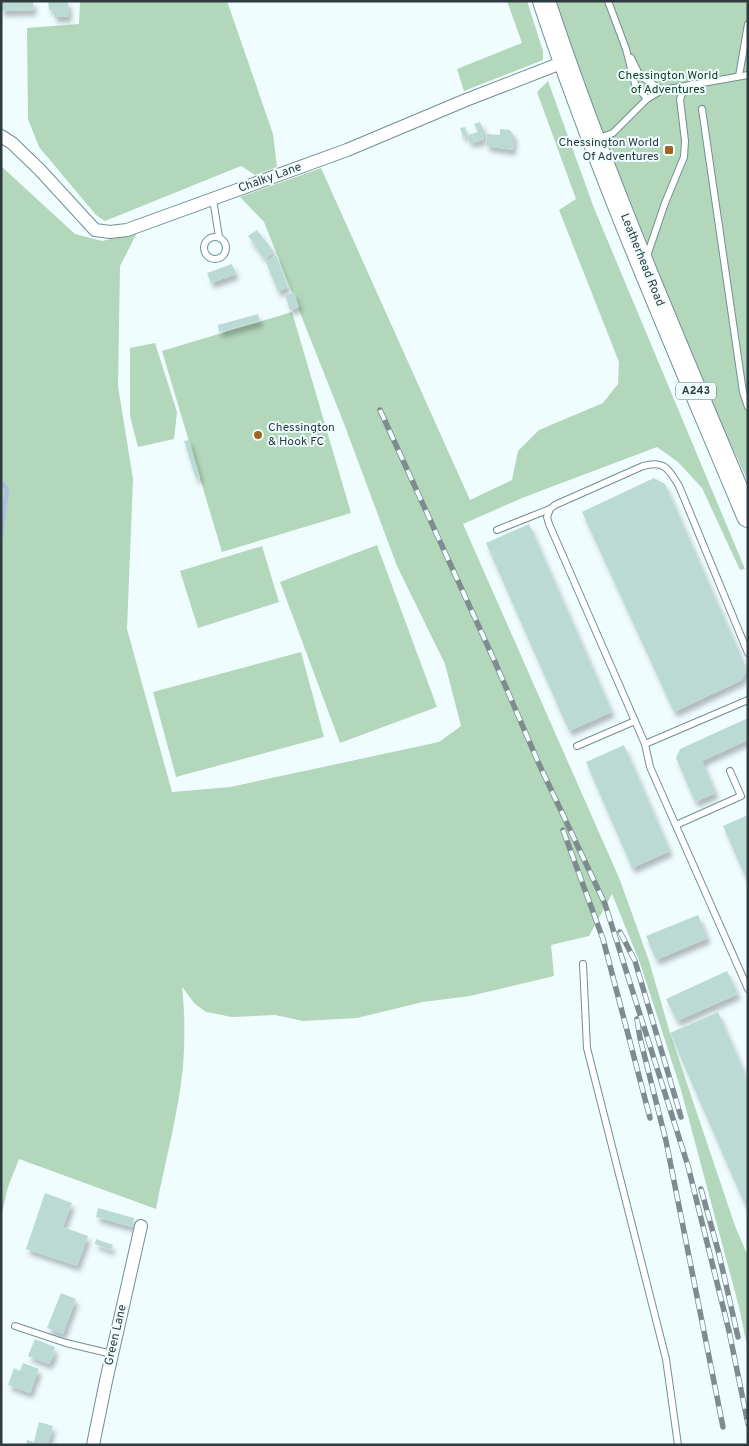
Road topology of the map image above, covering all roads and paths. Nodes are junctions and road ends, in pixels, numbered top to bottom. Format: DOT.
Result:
graph roads {
  1 [pos="544,1"];
  2 [pos="608,1"];
  3 [pos="748,24"];
  4 [pos="626,49"];
  5 [pos="564,62"];
  6 [pos="748,75"];
  7 [pos="739,76"];
  8 [pos="692,84"];
  9 [pos="662,90"];
  10 [pos="647,99"];
  11 [pos="702,109"];
  12 [pos="1,136"];
  13 [pos="594,141"];
  14 [pos="214,199"];
  15 [pos="219,237"];
  16 [pos="644,265"];
  17 [pos="748,407"];
  18 [pos="706,416"];
  19 [pos="726,444"];
  20 [pos="550,509"];
  21 [pos="748,516"];
  22 [pos="497,530"];
  23 [pos="748,653"];
  24 [pos="748,700"];
  25 [pos="635,721"];
  26 [pos="645,744"];
  27 [pos="577,746"];
  28 [pos="730,771"];
  29 [pos="676,825"];
  30 [pos="583,964"];
  31 [pos="748,989"];
  32 [pos="141,1226"];
  33 [pos="16,1326"];
  34 [pos="112,1354"];
  35 [pos="93,1445"];
  36 [pos="678,1445"];
  1 -- 5 [label="highway, Leatherhead Road / A243"];
  2 -- 4 [label="lane"];
  3 -- 7 [label="lane"];
  4 -- 9 [label="lane"];
  4 -- 10 [label="lane"];
  5 -- 13 [label="highway, Leatherhead Road / A243"];
  5 -- 14 [label="street, Chalky Lane"];
  6 -- 7 [label="lane"];
  7 -- 8 [label="lane"];
  8 -- 9 [label="lane"];
  8 -- 16 [label="lane"];
  9 -- 10 [label="lane"];
  10 -- 13 [label="lane"];
  11 -- 17 [label="lane"];
  12 -- 14 [label="street, Chalky Lane"];
  13 -- 16 [label="highway, Leatherhead Road / A243"];
  14 -- 15 [label="lane"];
  16 -- 18 [label="highway, Leatherhead Road / A243"];
  18 -- 19 [label="lane"];
  18 -- 21 [label="highway, Leatherhead Road / A243"];
  20 -- 22 [label="lane"];
  20 -- 23 [label="lane"];
  20 -- 25 [label="lane"];
  24 -- 26 [label="lane"];
  25 -- 26 [label="lane"];
  25 -- 27 [label="lane"];
  26 -- 29 [label="lane"];
  28 -- 29 [label="lane"];
  29 -- 31 [label="lane"];
  30 -- 36 [label="lane"];
  32 -- 34 [label="street, Green Lane"];
  33 -- 34 [label="lane"];
  34 -- 35 [label="street, Green Lane"];
}
